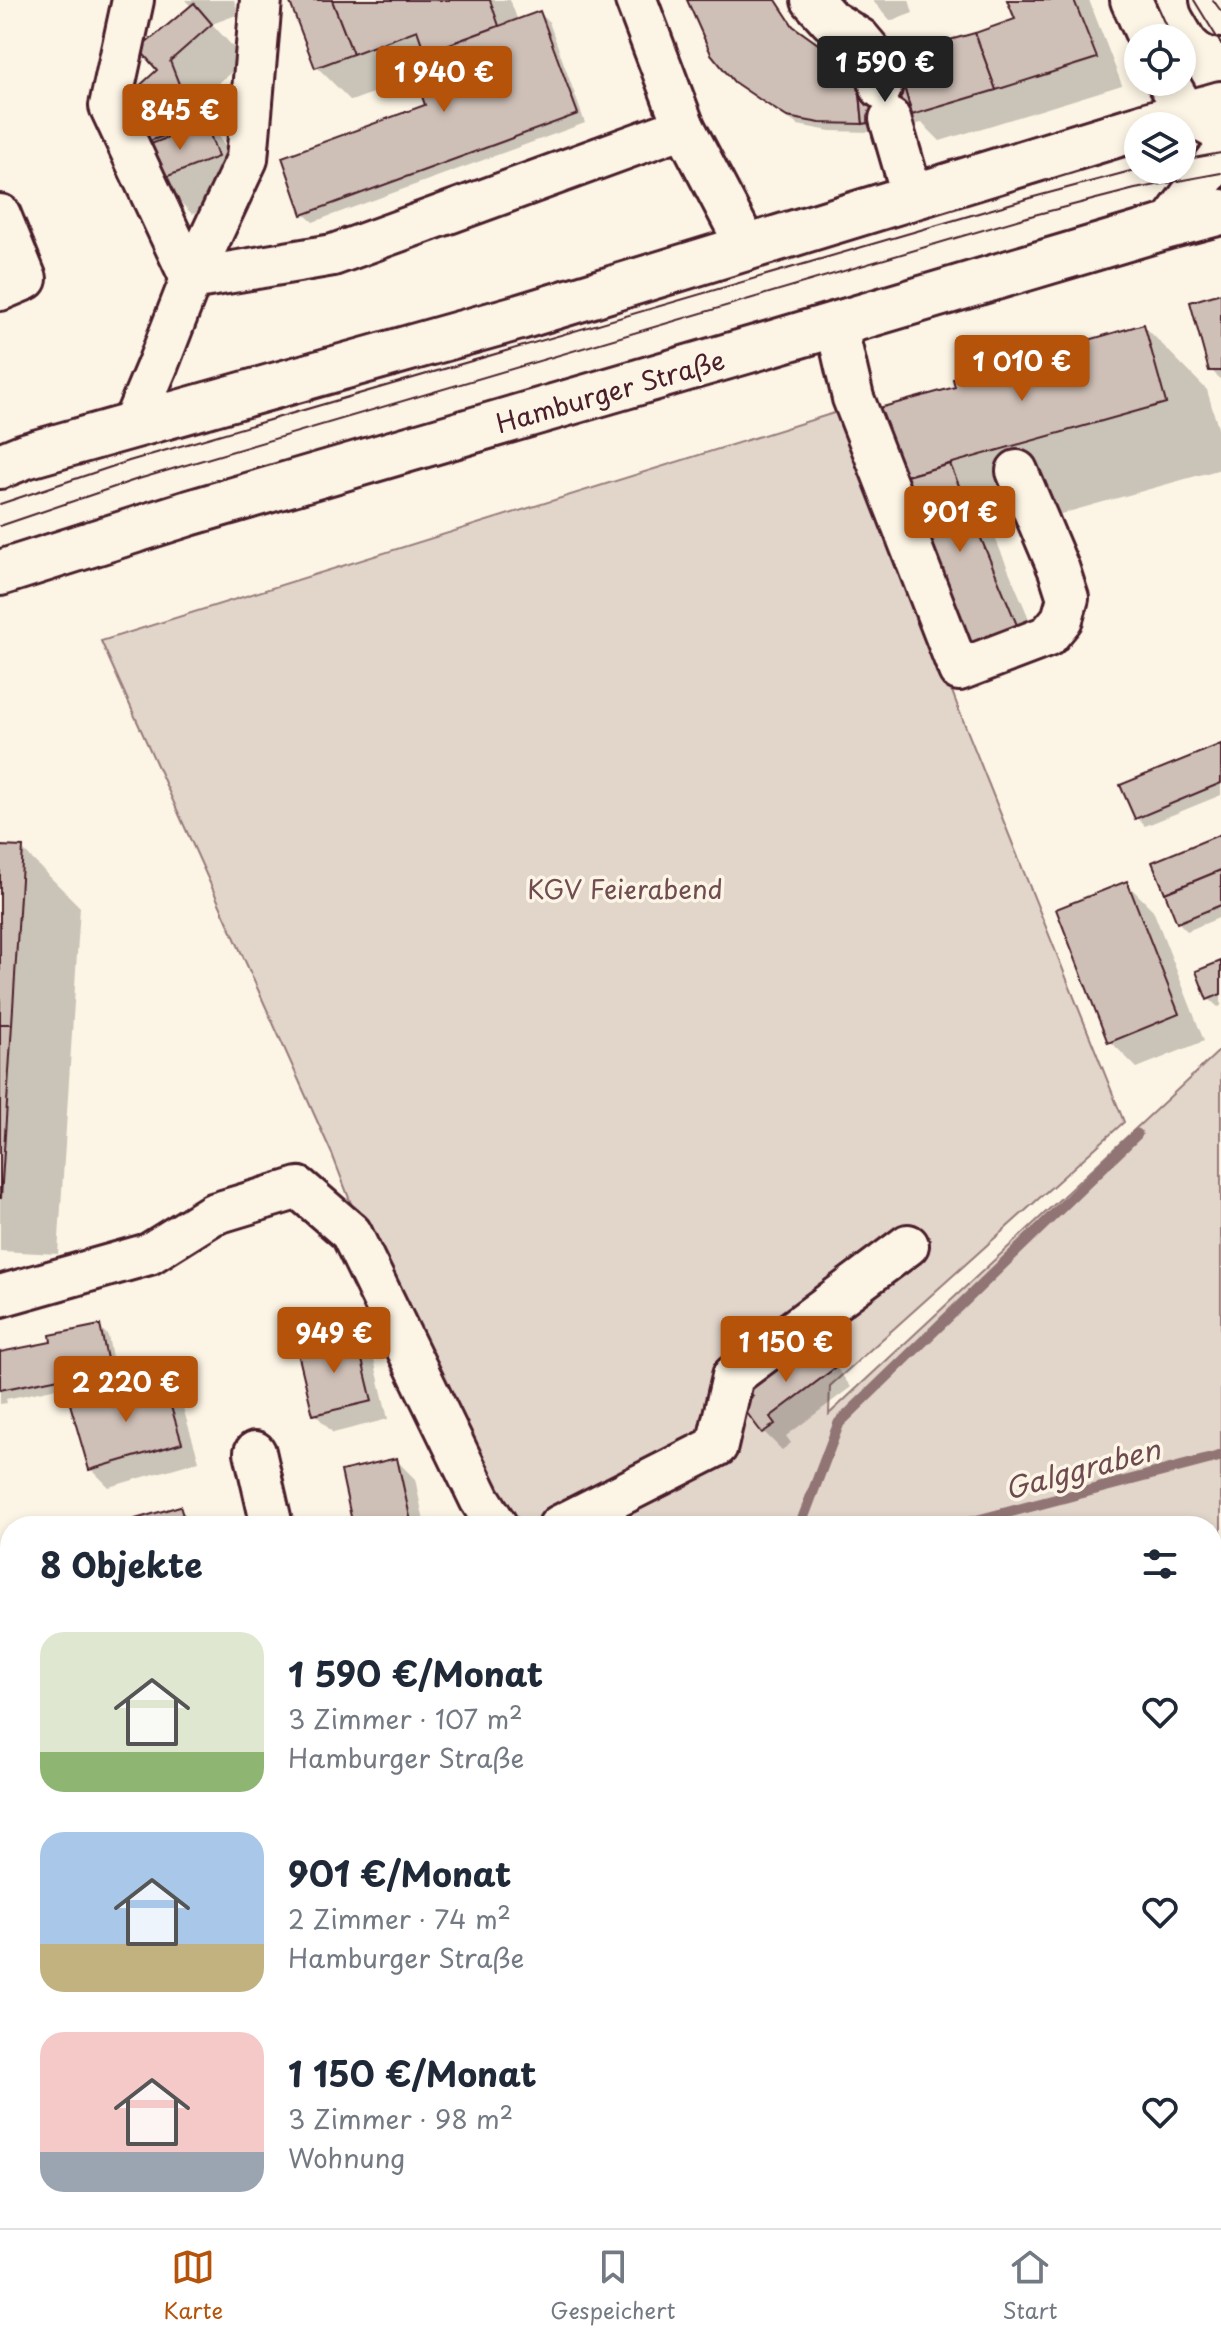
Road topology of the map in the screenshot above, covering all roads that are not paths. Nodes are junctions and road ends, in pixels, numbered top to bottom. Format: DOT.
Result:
graph roads {
  1 [pos="133,0"];
  2 [pos="261,0"];
  3 [pos="636,0"];
  4 [pos="812,0"];
  5 [pos="1131,0"];
  6 [pos="1211,0"];
  7 [pos="1221,17"];
  8 [pos="1142,24"];
  9 [pos="684,127"];
  10 [pos="1124,132"];
  11 [pos="1221,155"];
  12 [pos="913,198"];
  13 [pos="1221,212"];
  14 [pos="0,215"];
  15 [pos="1168,226"];
  16 [pos="747,247"];
  17 [pos="191,279"];
  18 [pos="0,290"];
  19 [pos="836,324"];
  20 [pos="132,426"];
  21 [pos="0,466"];
  22 [pos="1017,471"];
  23 [pos="0,573"];
  24 [pos="908,1245"];
  25 [pos="0,1296"];
  26 [pos="255,1452"];
  27 [pos="270,1516"];
  28 [pos="491,1516"];
  29 [pos="579,1516"];
  1 -- 17 [label="street"];
  2 -- 17 [label="street"];
  3 -- 9 [label="street"];
  4 -- 12 [label="street"];
  5 -- 8 [label="street"];
  6 -- 7 [label="street"];
  9 -- 16 [label="street"];
  9 -- 17 [label="street"];
  10 -- 12 [label="main road"];
  11 -- 15 [label="street"];
  12 -- 16 [label="main road"];
  13 -- 15 [label="main road, Hamburger Straße"];
  14 -- 18 [label="street"];
  15 -- 19 [label="main road, Hamburger Straße"];
  16 -- 20 [label="main road"];
  17 -- 20 [label="street"];
  19 -- 22 [label="street"];
  19 -- 23 [label="main road, Hamburger Straße"];
  20 -- 21 [label="main road"];
  24 -- 29 [label="street"];
  25 -- 28 [label="street"];
  26 -- 27 [label="street"];
}
